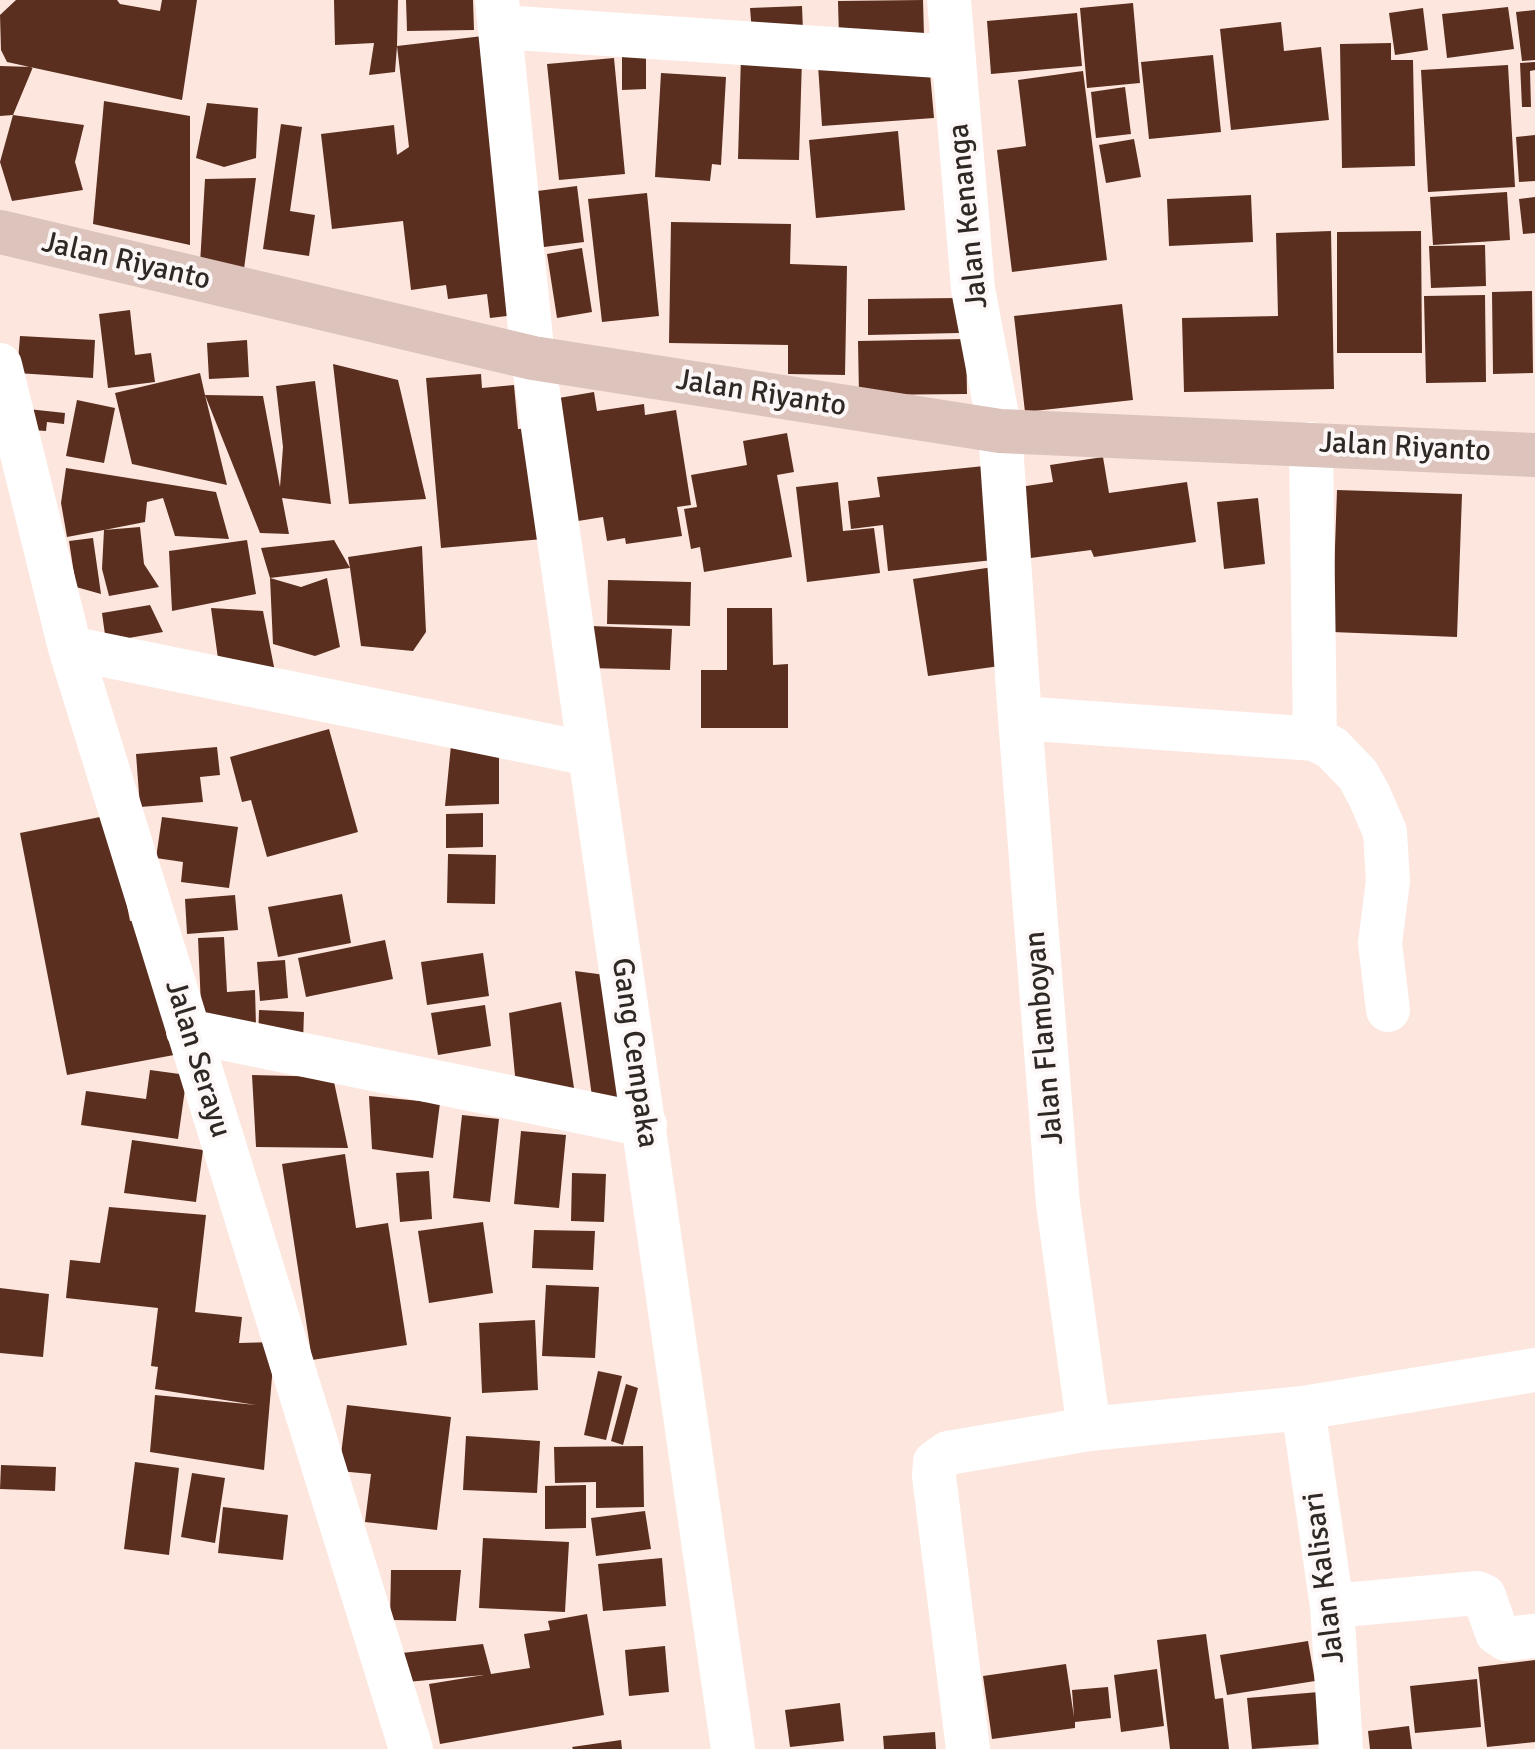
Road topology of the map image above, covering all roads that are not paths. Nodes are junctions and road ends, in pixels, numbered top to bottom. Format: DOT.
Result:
graph roads {
  1 [pos="949,0"];
  2 [pos="499,13"];
  3 [pos="954,57"];
  4 [pos="0,232"];
  5 [pos="533,358"];
  6 [pos="0,365"];
  7 [pos="1000,431"];
  8 [pos="1311,444"];
  9 [pos="1535,455"];
  10 [pos="70,648"];
  11 [pos="1020,718"];
  12 [pos="1315,739"];
  13 [pos="589,754"];
  14 [pos="1388,1010"];
  15 [pos="188,1031"];
  16 [pos="645,1125"];
  17 [pos="1535,1370"];
  18 [pos="1303,1408"];
  19 [pos="1089,1429"];
  20 [pos="1332,1606"];
  21 [pos="1535,1636"];
  22 [pos="411,1749"];
  23 [pos="733,1749"];
  24 [pos="968,1749"];
  25 [pos="1341,1749"];
  1 -- 3 [label="street, Jalan Kenanga"];
  2 -- 3 [label="street"];
  2 -- 5 [label="street, Gang Cempaka"];
  3 -- 7 [label="street, Jalan Kenanga"];
  4 -- 5 [label="street, Jalan Riyanto"];
  5 -- 7 [label="street, Jalan Riyanto"];
  5 -- 13 [label="street, Gang Cempaka"];
  6 -- 10 [label="street, Jalan Serayu"];
  7 -- 8 [label="street, Jalan Riyanto"];
  7 -- 11 [label="street, Jalan Flamboyan"];
  8 -- 9 [label="street, Jalan Riyanto"];
  8 -- 12 [label="street"];
  10 -- 13 [label="street"];
  10 -- 15 [label="street, Jalan Serayu"];
  11 -- 12 [label="street"];
  11 -- 19 [label="street, Jalan Flamboyan"];
  12 -- 14 [label="street"];
  13 -- 16 [label="street, Gang Cempaka"];
  15 -- 16 [label="street"];
  15 -- 22 [label="street, Jalan Serayu"];
  16 -- 23 [label="street, Gang Cempaka"];
  17 -- 18 [label="street"];
  18 -- 19 [label="street"];
  18 -- 20 [label="street, Jalan Kalisari"];
  19 -- 24 [label="street"];
  20 -- 21 [label="street"];
  20 -- 25 [label="street, Jalan Kalisari"];
}
